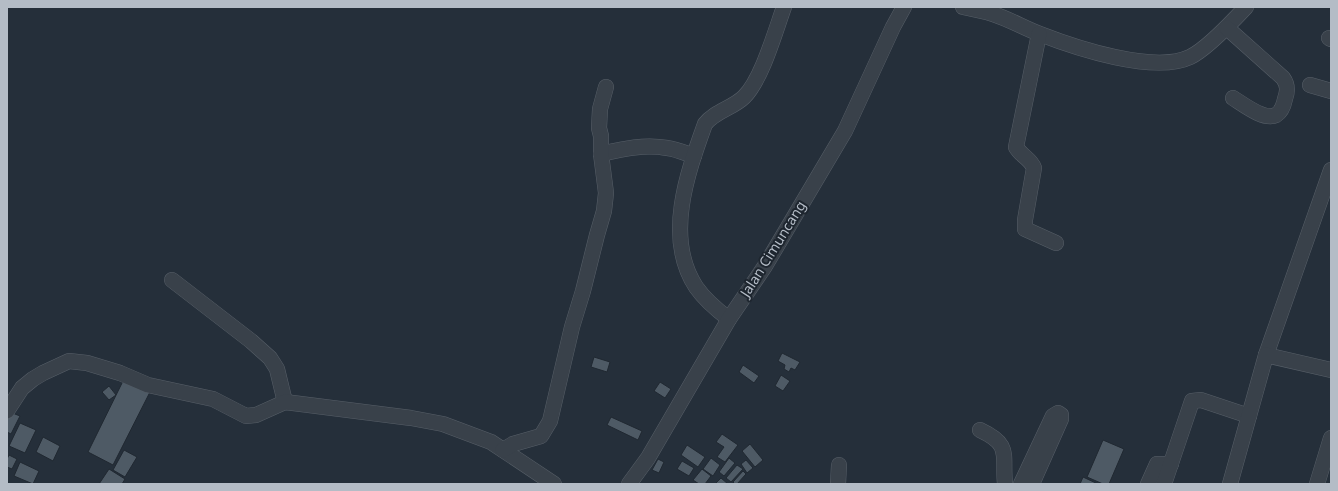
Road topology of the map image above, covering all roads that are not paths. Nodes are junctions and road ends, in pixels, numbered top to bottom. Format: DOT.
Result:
graph roads {
  1 [pos="784,7"];
  2 [pos="904,7"];
  3 [pos="963,7"];
  4 [pos="1246,7"];
  5 [pos="993,10"];
  6 [pos="1227,28"];
  7 [pos="1039,34"];
  8 [pos="1310,85"];
  9 [pos="606,87"];
  10 [pos="1331,91"];
  11 [pos="1233,98"];
  12 [pos="601,154"];
  13 [pos="694,156"];
  14 [pos="1331,170"];
  15 [pos="1325,207"];
  16 [pos="1056,243"];
  17 [pos="172,280"];
  18 [pos="729,319"];
  19 [pos="1266,355"];
  20 [pos="1331,370"];
  21 [pos="285,402"];
  22 [pos="7,412"];
  23 [pos="1249,416"];
  24 [pos="980,430"];
  25 [pos="1331,438"];
  26 [pos="503,450"];
  27 [pos="1171,464"];
  28 [pos="839,465"];
  29 [pos="554,484"];
  30 [pos="630,484"];
  31 [pos="838,484"];
  32 [pos="1004,484"];
  33 [pos="1021,484"];
  34 [pos="1032,484"];
  35 [pos="1148,484"];
  36 [pos="1164,484"];
  37 [pos="1230,484"];
  38 [pos="1317,484"];
  1 -- 13 [label="street"];
  2 -- 18 [label="street, Jalan Cimuncang"];
  3 -- 5 [label="street"];
  4 -- 6 [label="street"];
  5 -- 7 [label="street"];
  6 -- 7 [label="street"];
  6 -- 11 [label="street"];
  7 -- 16 [label="street"];
  8 -- 10 [label="street"];
  9 -- 12 [label="street"];
  12 -- 13 [label="street"];
  12 -- 26 [label="street"];
  13 -- 18 [label="street"];
  14 -- 15 [label="street"];
  15 -- 19 [label="street"];
  17 -- 21 [label="street"];
  18 -- 30 [label="street, Jalan Cimuncang"];
  19 -- 20 [label="street"];
  19 -- 23 [label="street"];
  21 -- 22 [label="street"];
  21 -- 26 [label="street"];
  23 -- 27 [label="street"];
  23 -- 37 [label="street"];
  24 -- 32 [label="street"];
  25 -- 38 [label="street"];
  26 -- 29 [label="street"];
  27 -- 35 [label="street"];
  27 -- 36 [label="street"];
  28 -- 31 [label="street"];
  33 -- 34 [label="street"];
}
